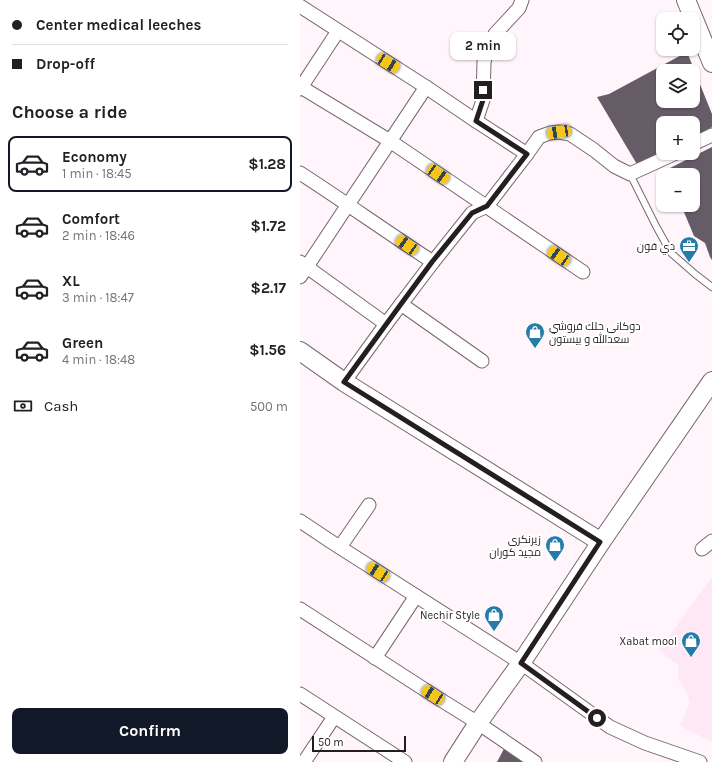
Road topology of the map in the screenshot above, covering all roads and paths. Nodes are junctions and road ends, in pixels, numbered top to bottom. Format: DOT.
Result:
graph roads {
  1 [pos="522,0"];
  2 [pos="686,0"];
  3 [pos="300,6"];
  4 [pos="338,31"];
  5 [pos="712,63"];
  6 [pos="305,72"];
  7 [pos="426,86"];
  8 [pos="301,88"];
  9 [pos="476,121"];
  10 [pos="712,135"];
  11 [pos="390,141"];
  12 [pos="700,141"];
  13 [pos="527,154"];
  14 [pos="662,160"];
  15 [pos="300,173"];
  16 [pos="630,174"];
  17 [pos="348,204"];
  18 [pos="487,206"];
  19 [pos="432,262"];
  20 [pos="302,268"];
  21 [pos="583,272"];
  22 [pos="712,287"];
  23 [pos="401,304"];
  24 [pos="386,324"];
  25 [pos="300,351"];
  26 [pos="482,361"];
  27 [pos="712,381"];
  28 [pos="344,382"];
  29 [pos="369,505"];
  30 [pos="300,521"];
  31 [pos="712,540"];
  32 [pos="600,542"];
  33 [pos="340,547"];
  34 [pos="702,549"];
  35 [pos="416,596"];
  36 [pos="300,609"];
  37 [pos="375,658"];
  38 [pos="521,663"];
  39 [pos="300,694"];
  40 [pos="334,717"];
  41 [pos="478,723"];
  42 [pos="304,762"];
  43 [pos="405,762"];
  44 [pos="453,762"];
  45 [pos="535,762"];
  46 [pos="700,762"];
  1 -- 9 [label="street"];
  2 -- 5 [label="street"];
  3 -- 4 [label="street"];
  4 -- 6 [label="street"];
  4 -- 7 [label="street"];
  6 -- 8 [label="street"];
  7 -- 9 [label="street"];
  7 -- 11 [label="street"];
  8 -- 11 [label="street"];
  9 -- 13 [label="street"];
  10 -- 12 [label="street"];
  11 -- 17 [label="street"];
  11 -- 18 [label="street"];
  13 -- 16 [label="street"];
  13 -- 18 [label="street"];
  14 -- 16 [label="street"];
  15 -- 17 [label="street"];
  16 -- 22 [label="lane"];
  17 -- 19 [label="street"];
  17 -- 20 [label="street"];
  18 -- 19 [label="street"];
  18 -- 21 [label="street"];
  19 -- 23 [label="street"];
  20 -- 24 [label="street"];
  23 -- 24 [label="street"];
  23 -- 26 [label="street"];
  24 -- 28 [label="street"];
  25 -- 28 [label="street"];
  27 -- 32 [label="street"];
  28 -- 32 [label="street"];
  29 -- 33 [label="street"];
  30 -- 33 [label="street"];
  31 -- 34 [label="street"];
  32 -- 38 [label="street"];
  33 -- 35 [label="street"];
  35 -- 37 [label="street"];
  35 -- 38 [label="street"];
  36 -- 37 [label="street"];
  37 -- 41 [label="street"];
  38 -- 41 [label="street"];
  38 -- 46 [label="street"];
  39 -- 40 [label="street"];
  40 -- 42 [label="street"];
  40 -- 43 [label="street"];
  41 -- 44 [label="street"];
  41 -- 45 [label="street"];
}
